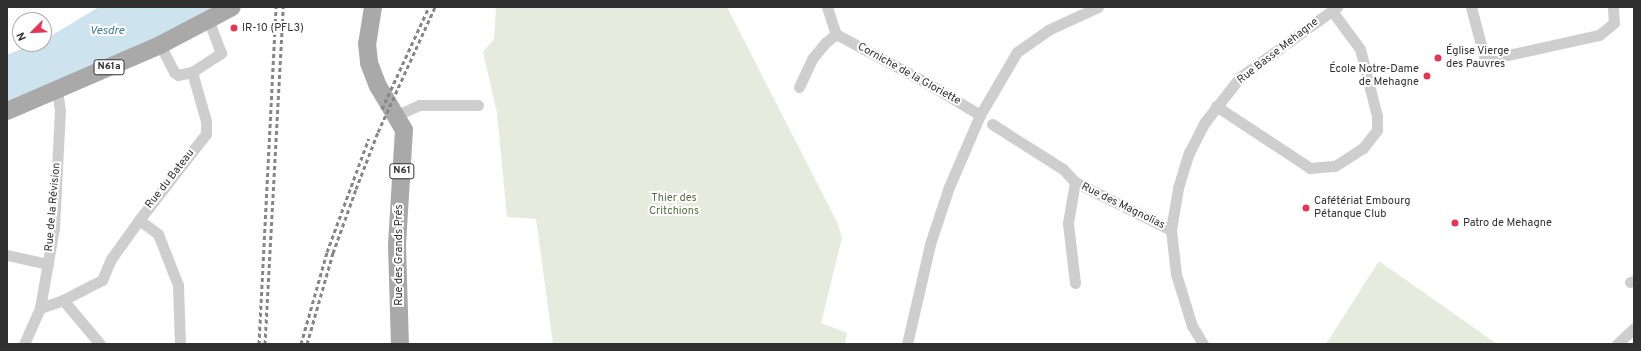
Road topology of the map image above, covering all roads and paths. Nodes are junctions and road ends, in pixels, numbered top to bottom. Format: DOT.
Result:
graph roads {
  1 [pos="232,7"];
  2 [pos="373,7"];
  3 [pos="1098,7"];
  4 [pos="1471,7"];
  5 [pos="1613,7"];
  6 [pos="830,8"];
  7 [pos="1334,9"];
  8 [pos="208,19"];
  9 [pos="836,34"];
  10 [pos="160,45"];
  11 [pos="192,72"];
  12 [pos="799,87"];
  13 [pos="57,90"];
  14 [pos="478,105"];
  15 [pos="1216,106"];
  16 [pos="7,111"];
  17 [pos="397,115"];
  18 [pos="980,115"];
  19 [pos="992,124"];
  20 [pos="1075,182"];
  21 [pos="138,220"];
  22 [pos="1171,230"];
  23 [pos="7,255"];
  24 [pos="48,264"];
  25 [pos="1075,283"];
  26 [pos="63,300"];
  27 [pos="40,308"];
  28 [pos="1634,328"];
  29 [pos="24,344"];
  30 [pos="100,344"];
  31 [pos="180,344"];
  32 [pos="400,344"];
  33 [pos="907,344"];
  34 [pos="1203,344"];
  35 [pos="1618,344"];
  1 -- 8 [label="main road, N61a"];
  2 -- 17 [label="main road, Rue des Grands Prés / N61"];
  3 -- 18 [label="street"];
  4 -- 5 [label="street"];
  6 -- 9 [label="street"];
  7 -- 15 [label="street, Rue Basse Mehagne"];
  7 -- 15 [label="street"];
  8 -- 10 [label="main road, N61a"];
  8 -- 11 [label="street"];
  9 -- 12 [label="street"];
  9 -- 18 [label="street, Corniche de la Gloriette"];
  10 -- 11 [label="street"];
  10 -- 13 [label="main road, N61a"];
  11 -- 21 [label="street, Rue du Bateau"];
  13 -- 16 [label="main road, N61a"];
  13 -- 24 [label="street, Rue de la Révision"];
  14 -- 17 [label="street"];
  15 -- 22 [label="street, Rue Basse Mehagne"];
  17 -- 32 [label="main road, Rue des Grands Prés / N61"];
  18 -- 33 [label="street"];
  19 -- 20 [label="street, Rue des Magnolias"];
  20 -- 22 [label="street, Rue des Magnolias"];
  20 -- 25 [label="street, Rue des Magnolias"];
  21 -- 26 [label="street, Rue du Bateau"];
  21 -- 31 [label="street"];
  22 -- 34 [label="street, Rue Basse Mehagne"];
  23 -- 24 [label="street"];
  24 -- 27 [label="street, Rue de la Révision"];
  26 -- 27 [label="street"];
  26 -- 30 [label="street"];
  27 -- 29 [label="street, Rue de la Révision"];
  28 -- 35 [label="street"];
}
